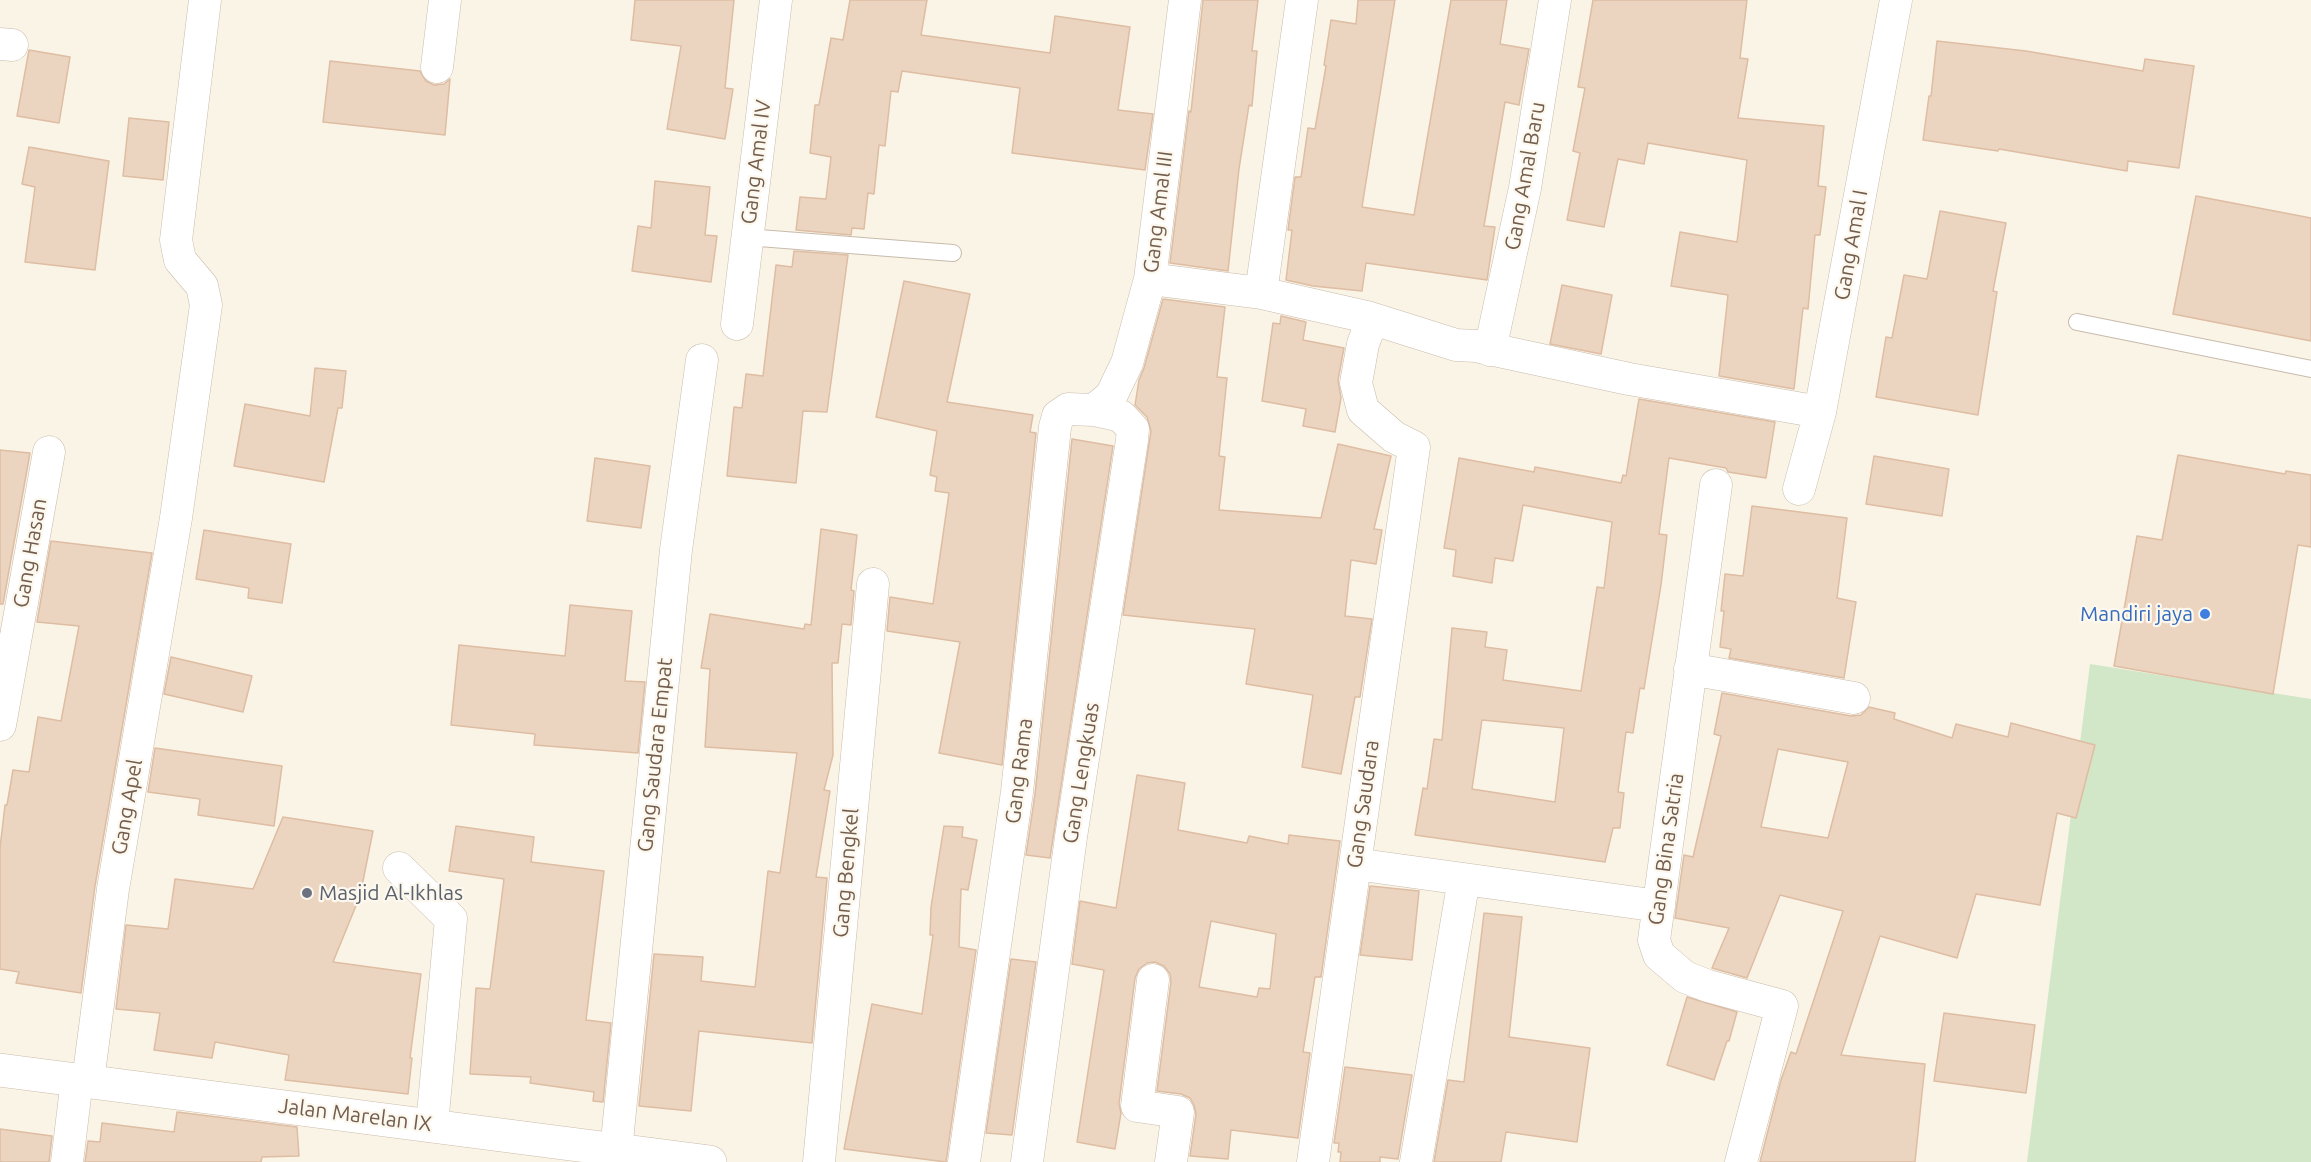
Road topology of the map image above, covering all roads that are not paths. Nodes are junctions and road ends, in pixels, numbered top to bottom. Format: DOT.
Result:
graph roads {
  1 [pos="205,0"];
  2 [pos="445,0"];
  3 [pos="776,0"];
  4 [pos="1185,0"];
  5 [pos="1302,0"];
  6 [pos="1555,0"];
  7 [pos="1896,0"];
  8 [pos="437,67"];
  9 [pos="746,237"];
  10 [pos="953,253"];
  11 [pos="1150,279"];
  12 [pos="1261,293"];
  13 [pos="1372,320"];
  14 [pos="2077,322"];
  15 [pos="737,324"];
  16 [pos="1490,350"];
  17 [pos="702,360"];
  18 [pos="2311,369"];
  19 [pos="1094,410"];
  20 [pos="1820,412"];
  21 [pos="49,452"];
  22 [pos="1716,485"];
  23 [pos="1799,489"];
  24 [pos="873,584"];
  25 [pos="1690,669"];
  26 [pos="1854,698"];
  27 [pos="0,725"];
  28 [pos="1355,864"];
  29 [pos="399,868"];
  30 [pos="1464,879"];
  31 [pos="1659,906"];
  32 [pos="1153,980"];
  33 [pos="0,1070"];
  34 [pos="82,1080"];
  35 [pos="432,1125"];
  36 [pos="626,1155"];
  37 [pos="67,1162"];
  38 [pos="710,1162"];
  39 [pos="819,1162"];
  40 [pos="964,1162"];
  41 [pos="1028,1162"];
  42 [pos="1171,1162"];
  43 [pos="1313,1162"];
  44 [pos="1416,1162"];
  45 [pos="1741,1162"];
  1 -- 34 [label="street, Gang Apel"];
  2 -- 8 [label="street"];
  3 -- 9 [label="street, Gang Amal IV"];
  4 -- 11 [label="street, Gang Amal III"];
  5 -- 12 [label="street"];
  6 -- 16 [label="street, Gang Amal Baru"];
  7 -- 20 [label="street, Gang Amal I"];
  9 -- 10 [label="lane"];
  9 -- 15 [label="street, Gang Amal IV"];
  11 -- 12 [label="street"];
  11 -- 19 [label="street, Gang Amal III"];
  12 -- 13 [label="street"];
  13 -- 16 [label="street"];
  13 -- 28 [label="street, Gang Saudara"];
  14 -- 18 [label="lane"];
  16 -- 20 [label="street"];
  17 -- 36 [label="street, Gang Saudara Empat"];
  19 -- 40 [label="street, Gang Rama"];
  19 -- 41 [label="street, Gang Lengkuas"];
  20 -- 23 [label="street, Gang Amal I"];
  21 -- 27 [label="street, Gang Hasan"];
  22 -- 25 [label="street, Gang Bina Satria"];
  24 -- 39 [label="street, Gang Bengkel"];
  25 -- 26 [label="street"];
  25 -- 31 [label="street, Gang Bina Satria"];
  28 -- 30 [label="street"];
  28 -- 43 [label="street, Gang Saudara"];
  29 -- 35 [label="street"];
  30 -- 31 [label="street"];
  30 -- 44 [label="street"];
  31 -- 45 [label="street, Gang Bina Satria"];
  32 -- 42 [label="street"];
  33 -- 34 [label="main road, Jalan Marelan IX"];
  34 -- 35 [label="main road, Jalan Marelan IX"];
  34 -- 37 [label="street, Gang Apel"];
  35 -- 36 [label="main road, Jalan Marelan IX"];
  36 -- 38 [label="main road, Jalan Marelan IX"];
}
